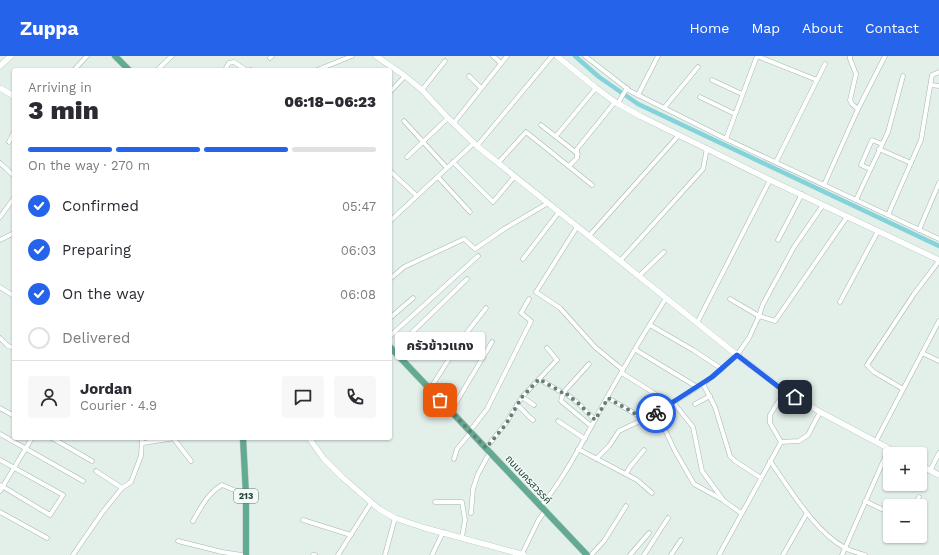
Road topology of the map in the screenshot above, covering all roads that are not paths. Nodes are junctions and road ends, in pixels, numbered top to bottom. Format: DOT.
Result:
graph roads {
  1 [pos="11,56"];
  2 [pos="87,56"];
  3 [pos="115,56"];
  4 [pos="172,56"];
  5 [pos="352,56"];
  6 [pos="376,56"];
  7 [pos="493,56"];
  8 [pos="507,56"];
  9 [pos="552,56"];
  10 [pos="557,56"];
  11 [pos="585,56"];
  12 [pos="658,56"];
  13 [pos="757,56"];
  14 [pos="850,56"];
  15 [pos="885,56"];
  16 [pos="445,61"];
  17 [pos="501,63"];
  18 [pos="825,64"];
  19 [pos="0,66"];
  20 [pos="698,67"];
  21 [pos="76,68"];
  22 [pos="127,68"];
  23 [pos="158,68"];
  24 [pos="226,68"];
  25 [pos="243,68"];
  26 [pos="322,68"];
  27 [pos="939,72"];
  28 [pos="405,76"];
  29 [pos="469,76"];
  30 [pos="903,76"];
  31 [pos="712,80"];
  32 [pos="817,80"];
  33 [pos="931,85"];
  34 [pos="939,86"];
  35 [pos="0,88"];
  36 [pos="481,88"];
  37 [pos="596,88"];
  38 [pos="627,88"];
  39 [pos="392,90"];
  40 [pos="422,90"];
  41 [pos="742,94"];
  42 [pos="12,95"];
  43 [pos="638,95"];
  44 [pos="700,97"];
  45 [pos="617,102"];
  46 [pos="664,108"];
  47 [pos="858,108"];
  48 [pos="735,114"];
  49 [pos="448,118"];
  50 [pos="404,121"];
  51 [pos="453,124"];
  52 [pos="541,125"];
  53 [pos="679,135"];
  54 [pos="12,136"];
  55 [pos="556,136"];
  56 [pos="726,138"];
  57 [pos="9,142"];
  58 [pos="423,142"];
  59 [pos="476,144"];
  60 [pos="882,144"];
  61 [pos="707,148"];
  62 [pos="879,149"];
  63 [pos="578,154"];
  64 [pos="407,157"];
  65 [pos="453,162"];
  66 [pos="776,162"];
  67 [pos="0,163"];
  68 [pos="498,163"];
  69 [pos="911,163"];
  70 [pos="569,166"];
  71 [pos="447,168"];
  72 [pos="870,169"];
  73 [pos="392,173"];
  74 [pos="12,174"];
  75 [pos="515,176"];
  76 [pos="438,177"];
  77 [pos="770,180"];
  78 [pos="939,184"];
  79 [pos="592,185"];
  80 [pos="824,185"];
  81 [pos="802,194"];
  82 [pos="417,196"];
  83 [pos="856,200"];
  84 [pos="12,201"];
  85 [pos="548,203"];
  86 [pos="823,204"];
  87 [pos="470,212"];
  88 [pos="559,212"];
  89 [pos="888,215"];
  90 [pos="0,217"];
  91 [pos="847,217"];
  92 [pos="392,219"];
  93 [pos="578,227"];
  94 [pos="919,230"];
  95 [pos="878,231"];
  96 [pos="12,234"];
  97 [pos="589,236"];
  98 [pos="939,239"];
  99 [pos="0,240"];
  100 [pos="778,240"];
  101 [pos="664,252"];
  102 [pos="478,256"];
  103 [pos="523,260"];
  104 [pos="620,261"];
  105 [pos="939,261"];
  106 [pos="639,276"];
  107 [pos="392,277"];
  108 [pos="467,279"];
  109 [pos="0,287"];
  110 [pos="12,295"];
  111 [pos="413,298"];
  112 [pos="666,298"];
  113 [pos="529,299"];
  114 [pos="730,299"];
  115 [pos="840,302"];
  116 [pos="486,308"];
  117 [pos="392,316"];
  118 [pos="759,316"];
  119 [pos="939,321"];
  120 [pos="697,323"];
  121 [pos="650,325"];
  122 [pos="392,334"];
  123 [pos="0,338"];
  124 [pos="492,342"];
  125 [pos="12,347"];
  126 [pos="392,348"];
  127 [pos="547,348"];
  128 [pos="636,350"];
  129 [pos="922,353"];
  130 [pos="737,355"];
  131 [pos="939,361"];
  132 [pos="589,364"];
  133 [pos="722,369"];
  134 [pos="622,371"];
  135 [pos="539,379"];
  136 [pos="703,384"];
  137 [pos="697,387"];
  138 [pos="430,389"];
  139 [pos="903,390"];
  140 [pos="784,391"];
  141 [pos="563,392"];
  142 [pos="710,396"];
  143 [pos="522,397"];
  144 [pos="608,398"];
  145 [pos="672,403"];
  146 [pos="695,404"];
  147 [pos="517,405"];
  148 [pos="534,405"];
  149 [pos="0,408"];
  150 [pos="451,411"];
  151 [pos="820,412"];
  152 [pos="657,413"];
  153 [pos="12,415"];
  154 [pos="533,420"];
  155 [pos="595,420"];
  156 [pos="641,420"];
  157 [pos="558,421"];
  158 [pos="591,426"];
  159 [pos="470,431"];
  160 [pos="0,434"];
  161 [pos="585,439"];
  162 [pos="31,440"];
  163 [pos="55,440"];
  164 [pos="142,440"];
  165 [pos="175,440"];
  166 [pos="243,440"];
  167 [pos="312,440"];
  168 [pos="876,441"];
  169 [pos="781,442"];
  170 [pos="887,447"];
  171 [pos="25,449"];
  172 [pos="578,449"];
  173 [pos="488,450"];
  174 [pos="644,450"];
  175 [pos="939,453"];
  176 [pos="454,458"];
  177 [pos="596,459"];
  178 [pos="0,460"];
  179 [pos="92,461"];
  180 [pos="191,461"];
  181 [pos="770,461"];
  182 [pos="883,462"];
  183 [pos="14,468"];
  184 [pos="927,469"];
  185 [pos="96,471"];
  186 [pos="930,471"];
  187 [pos="626,474"];
  188 [pos="939,475"];
  189 [pos="761,478"];
  190 [pos="84,481"];
  191 [pos="1,488"];
  192 [pos="122,488"];
  193 [pos="652,493"];
  194 [pos="246,495"];
  195 [pos="724,501"];
  196 [pos="435,502"];
  197 [pos="865,502"];
  198 [pos="371,503"];
  199 [pos="626,506"];
  200 [pos="543,509"];
  201 [pos="883,510"];
  202 [pos="0,512"];
  203 [pos="471,513"];
  204 [pos="741,513"];
  205 [pos="807,513"];
  206 [pos="395,518"];
  207 [pos="668,518"];
  208 [pos="303,520"];
  209 [pos="193,521"];
  210 [pos="443,532"];
  211 [pos="649,533"];
  212 [pos="350,535"];
  213 [pos="462,537"];
  214 [pos="47,538"];
  215 [pos="681,540"];
  216 [pos="178,541"];
  217 [pos="845,548"];
  218 [pos="511,553"];
  219 [pos="523,554"];
  220 [pos="73,555"];
  221 [pos="242,555"];
  222 [pos="246,555"];
  223 [pos="338,555"];
  224 [pos="385,555"];
  225 [pos="432,555"];
  226 [pos="587,555"];
  227 [pos="591,555"];
  228 [pos="630,555"];
  229 [pos="644,555"];
  230 [pos="671,555"];
  231 [pos="719,555"];
  232 [pos="783,555"];
  233 [pos="842,555"];
  234 [pos="865,555"];
  1 -- 19 [label="street"];
  2 -- 21 [label="street"];
  3 -- 22 [label="main road"];
  4 -- 23 [label="street"];
  5 -- 26 [label="street"];
  6 -- 28 [label="street"];
  7 -- 17 [label="street"];
  8 -- 17 [label="street"];
  9 -- 59 [label="street"];
  10 -- 37 [label="street"];
  11 -- 38 [label="street"];
  12 -- 43 [label="street"];
  13 -- 32 [label="street"];
  13 -- 41 [label="street"];
  14 -- 47 [label="street"];
  15 -- 47 [label="street"];
  16 -- 40 [label="street"];
  17 -- 36 [label="street"];
  18 -- 32 [label="street"];
  20 -- 46 [label="street"];
  24 -- 25 [label="street"];
  27 -- 33 [label="street"];
  28 -- 39 [label="street"];
  28 -- 40 [label="street"];
  29 -- 36 [label="street"];
  30 -- 60 [label="street"];
  31 -- 41 [label="street"];
  32 -- 66 [label="street"];
  33 -- 34 [label="street"];
  33 -- 69 [label="street"];
  35 -- 42 [label="street"];
  36 -- 51 [label="street"];
  37 -- 45 [label="street"];
  37 -- 55 [label="street"];
  38 -- 43 [label="street"];
  38 -- 45 [label="street"];
  40 -- 49 [label="street"];
  41 -- 48 [label="street"];
  43 -- 46 [label="street"];
  44 -- 48 [label="street"];
  45 -- 53 [label="street"];
  45 -- 63 [label="street"];
  46 -- 56 [label="street"];
  47 -- 80 [label="street"];
  48 -- 56 [label="street"];
  49 -- 51 [label="street"];
  49 -- 58 [label="street"];
  50 -- 58 [label="street"];
  51 -- 59 [label="street"];
  52 -- 55 [label="street"];
  53 -- 61 [label="street"];
  53 -- 97 [label="street"];
  54 -- 57 [label="street"];
  55 -- 63 [label="street"];
  56 -- 66 [label="street"];
  58 -- 64 [label="street"];
  58 -- 71 [label="street"];
  59 -- 65 [label="street"];
  59 -- 68 [label="street"];
  60 -- 62 [label="street"];
  60 -- 72 [label="street"];
  61 -- 77 [label="street"];
  61 -- 104 [label="street"];
  62 -- 69 [label="street"];
  62 -- 72 [label="street"];
  63 -- 70 [label="street"];
  65 -- 71 [label="street"];
  65 -- 75 [label="street"];
  66 -- 80 [label="street"];
  67 -- 74 [label="street"];
  68 -- 70 [label="street"];
  68 -- 75 [label="street"];
  69 -- 89 [label="street"];
  70 -- 79 [label="street"];
  71 -- 76 [label="street"];
  72 -- 83 [label="street"];
  73 -- 82 [label="street"];
  75 -- 85 [label="street"];
  76 -- 82 [label="street"];
  76 -- 87 [label="street"];
  77 -- 81 [label="street"];
  77 -- 120 [label="street"];
  78 -- 94 [label="street"];
  80 -- 83 [label="street"];
  81 -- 86 [label="street"];
  81 -- 100 [label="street"];
  82 -- 92 [label="street"];
  83 -- 89 [label="street"];
  84 -- 90 [label="street"];
  85 -- 88 [label="street"];
  85 -- 107 [label="street"];
  86 -- 91 [label="street"];
  86 -- 118 [label="street"];
  88 -- 93 [label="street"];
  88 -- 103 [label="street"];
  89 -- 94 [label="street"];
  91 -- 95 [label="street"];
  91 -- 118 [label="street"];
  93 -- 97 [label="street"];
  93 -- 134 [label="street"];
  94 -- 98 [label="street"];
  95 -- 105 [label="street"];
  95 -- 115 [label="street"];
  96 -- 99 [label="street"];
  97 -- 104 [label="street"];
  101 -- 106 [label="street"];
  102 -- 122 [label="street"];
  104 -- 106 [label="street"];
  105 -- 139 [label="street"];
  106 -- 112 [label="street"];
  108 -- 126 [label="street"];
  109 -- 110 [label="street"];
  111 -- 117 [label="street"];
  112 -- 120 [label="street"];
  112 -- 121 [label="street"];
  113 -- 159 [label="street"];
  114 -- 118 [label="street"];
  116 -- 138 [label="street"];
  118 -- 130 [label="street"];
  119 -- 129 [label="street"];
  120 -- 130 [label="street"];
  121 -- 128 [label="street"];
  121 -- 133 [label="street"];
  123 -- 125 [label="street"];
  124 -- 150 [label="street"];
  126 -- 138 [label="main road, ถนนนครสวรรค์"];
  127 -- 135 [label="street"];
  128 -- 134 [label="street"];
  128 -- 137 [label="street"];
  129 -- 131 [label="street"];
  129 -- 139 [label="street"];
  130 -- 133 [label="street"];
  130 -- 140 [label="street"];
  132 -- 141 [label="street"];
  133 -- 136 [label="street"];
  134 -- 144 [label="street"];
  134 -- 145 [label="street"];
  135 -- 141 [label="street"];
  135 -- 143 [label="street"];
  136 -- 137 [label="street"];
  136 -- 142 [label="street"];
  137 -- 145 [label="street"];
  138 -- 150 [label="main road, ถนนนครสวรรค์"];
  139 -- 168 [label="street"];
  140 -- 151 [label="street"];
  140 -- 169 [label="street"];
  141 -- 155 [label="street"];
  141 -- 158 [label="street"];
  142 -- 146 [label="street"];
  142 -- 189 [label="street"];
  143 -- 147 [label="street"];
  143 -- 148 [label="street"];
  144 -- 155 [label="street"];
  144 -- 156 [label="street"];
  145 -- 152 [label="street"];
  145 -- 195 [label="street"];
  147 -- 154 [label="street"];
  147 -- 173 [label="street"];
  149 -- 153 [label="street"];
  150 -- 159 [label="main road, ถนนนครสวรรค์"];
  151 -- 168 [label="street"];
  151 -- 169 [label="street"];
  152 -- 156 [label="street"];
  152 -- 195 [label="street"];
  155 -- 158 [label="street"];
  156 -- 177 [label="street"];
  157 -- 161 [label="street"];
  158 -- 161 [label="street"];
  159 -- 173 [label="main road, ถนนนครสวรรค์"];
  159 -- 176 [label="street"];
  160 -- 171 [label="street"];
  161 -- 172 [label="street"];
  162 -- 171 [label="street"];
  163 -- 179 [label="street"];
  164 -- 192 [label="street"];
  165 -- 180 [label="street"];
  166 -- 194 [label="main road, 213"];
  167 -- 198 [label="street"];
  168 -- 170 [label="street"];
  169 -- 181 [label="street"];
  171 -- 183 [label="street"];
  171 -- 190 [label="street"];
  172 -- 177 [label="street"];
  172 -- 200 [label="street"];
  173 -- 200 [label="main road, ถนนนครสวรรค์"];
  173 -- 203 [label="street"];
  174 -- 187 [label="street"];
  175 -- 186 [label="street"];
  177 -- 187 [label="street"];
  178 -- 183 [label="street"];
  181 -- 189 [label="street"];
  181 -- 205 [label="street"];
  182 -- 197 [label="street"];
  183 -- 191 [label="street"];
  183 -- 191 [label="street"];
  184 -- 186 [label="street"];
  185 -- 192 [label="street"];
  186 -- 188 [label="street"];
  187 -- 193 [label="street"];
  189 -- 204 [label="street"];
  192 -- 220 [label="street"];
  194 -- 209 [label="street"];
  194 -- 222 [label="main road, 213"];
  195 -- 204 [label="street"];
  196 -- 213 [label="street"];
  197 -- 201 [label="street"];
  197 -- 217 [label="street"];
  198 -- 206 [label="street"];
  198 -- 212 [label="street"];
  199 -- 227 [label="street"];
  200 -- 219 [label="street"];
  200 -- 226 [label="main road, ถนนนครสวรรค์"];
  202 -- 214 [label="street"];
  204 -- 231 [label="street"];
  205 -- 217 [label="street"];
  205 -- 232 [label="street"];
  206 -- 210 [label="street"];
  206 -- 224 [label="street"];
  207 -- 229 [label="street"];
  208 -- 212 [label="street"];
  210 -- 213 [label="street"];
  210 -- 225 [label="street"];
  211 -- 228 [label="street"];
  212 -- 223 [label="street"];
  213 -- 218 [label="street"];
  215 -- 230 [label="street"];
  216 -- 221 [label="street"];
  217 -- 233 [label="street"];
  217 -- 234 [label="street"];
  218 -- 219 [label="street"];
}
